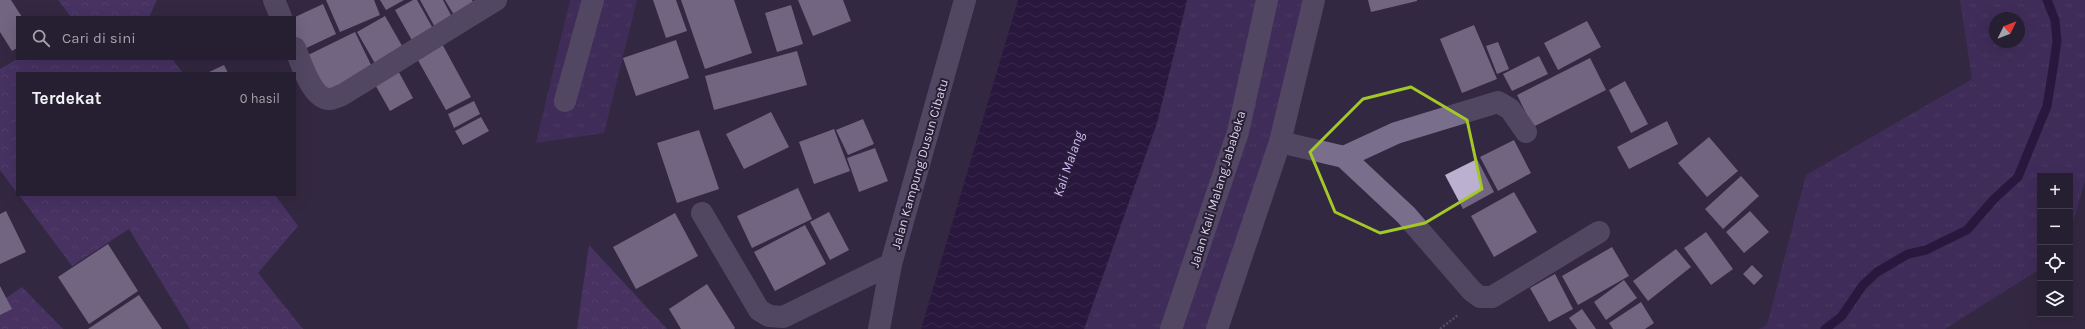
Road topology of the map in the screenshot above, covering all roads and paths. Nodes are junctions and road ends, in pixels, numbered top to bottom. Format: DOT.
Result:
graph roads {
  1 [pos="274,0"];
  2 [pos="496,0"];
  3 [pos="593,0"];
  4 [pos="965,0"];
  5 [pos="1267,0"];
  6 [pos="1314,0"];
  7 [pos="281,16"];
  8 [pos="296,50"];
  9 [pos="566,101"];
  10 [pos="1526,132"];
  11 [pos="1280,142"];
  12 [pos="1344,157"];
  13 [pos="702,213"];
  14 [pos="1599,232"];
  15 [pos="890,264"];
  16 [pos="879,329"];
  17 [pos="1171,329"];
  18 [pos="1217,329"];
  1 -- 7 [label="street"];
  2 -- 8 [label="street"];
  3 -- 9 [label="street"];
  4 -- 15 [label="street, Jalan Kampung Dusun Cibatu"];
  5 -- 17 [label="street, Jalan Kali Malang Jababeka"];
  6 -- 11 [label="street"];
  10 -- 12 [label="street"];
  11 -- 12 [label="street"];
  11 -- 18 [label="street"];
  12 -- 14 [label="street"];
  13 -- 15 [label="street"];
  15 -- 16 [label="street, Jalan Kampung Dusun Cibatu"];
}
